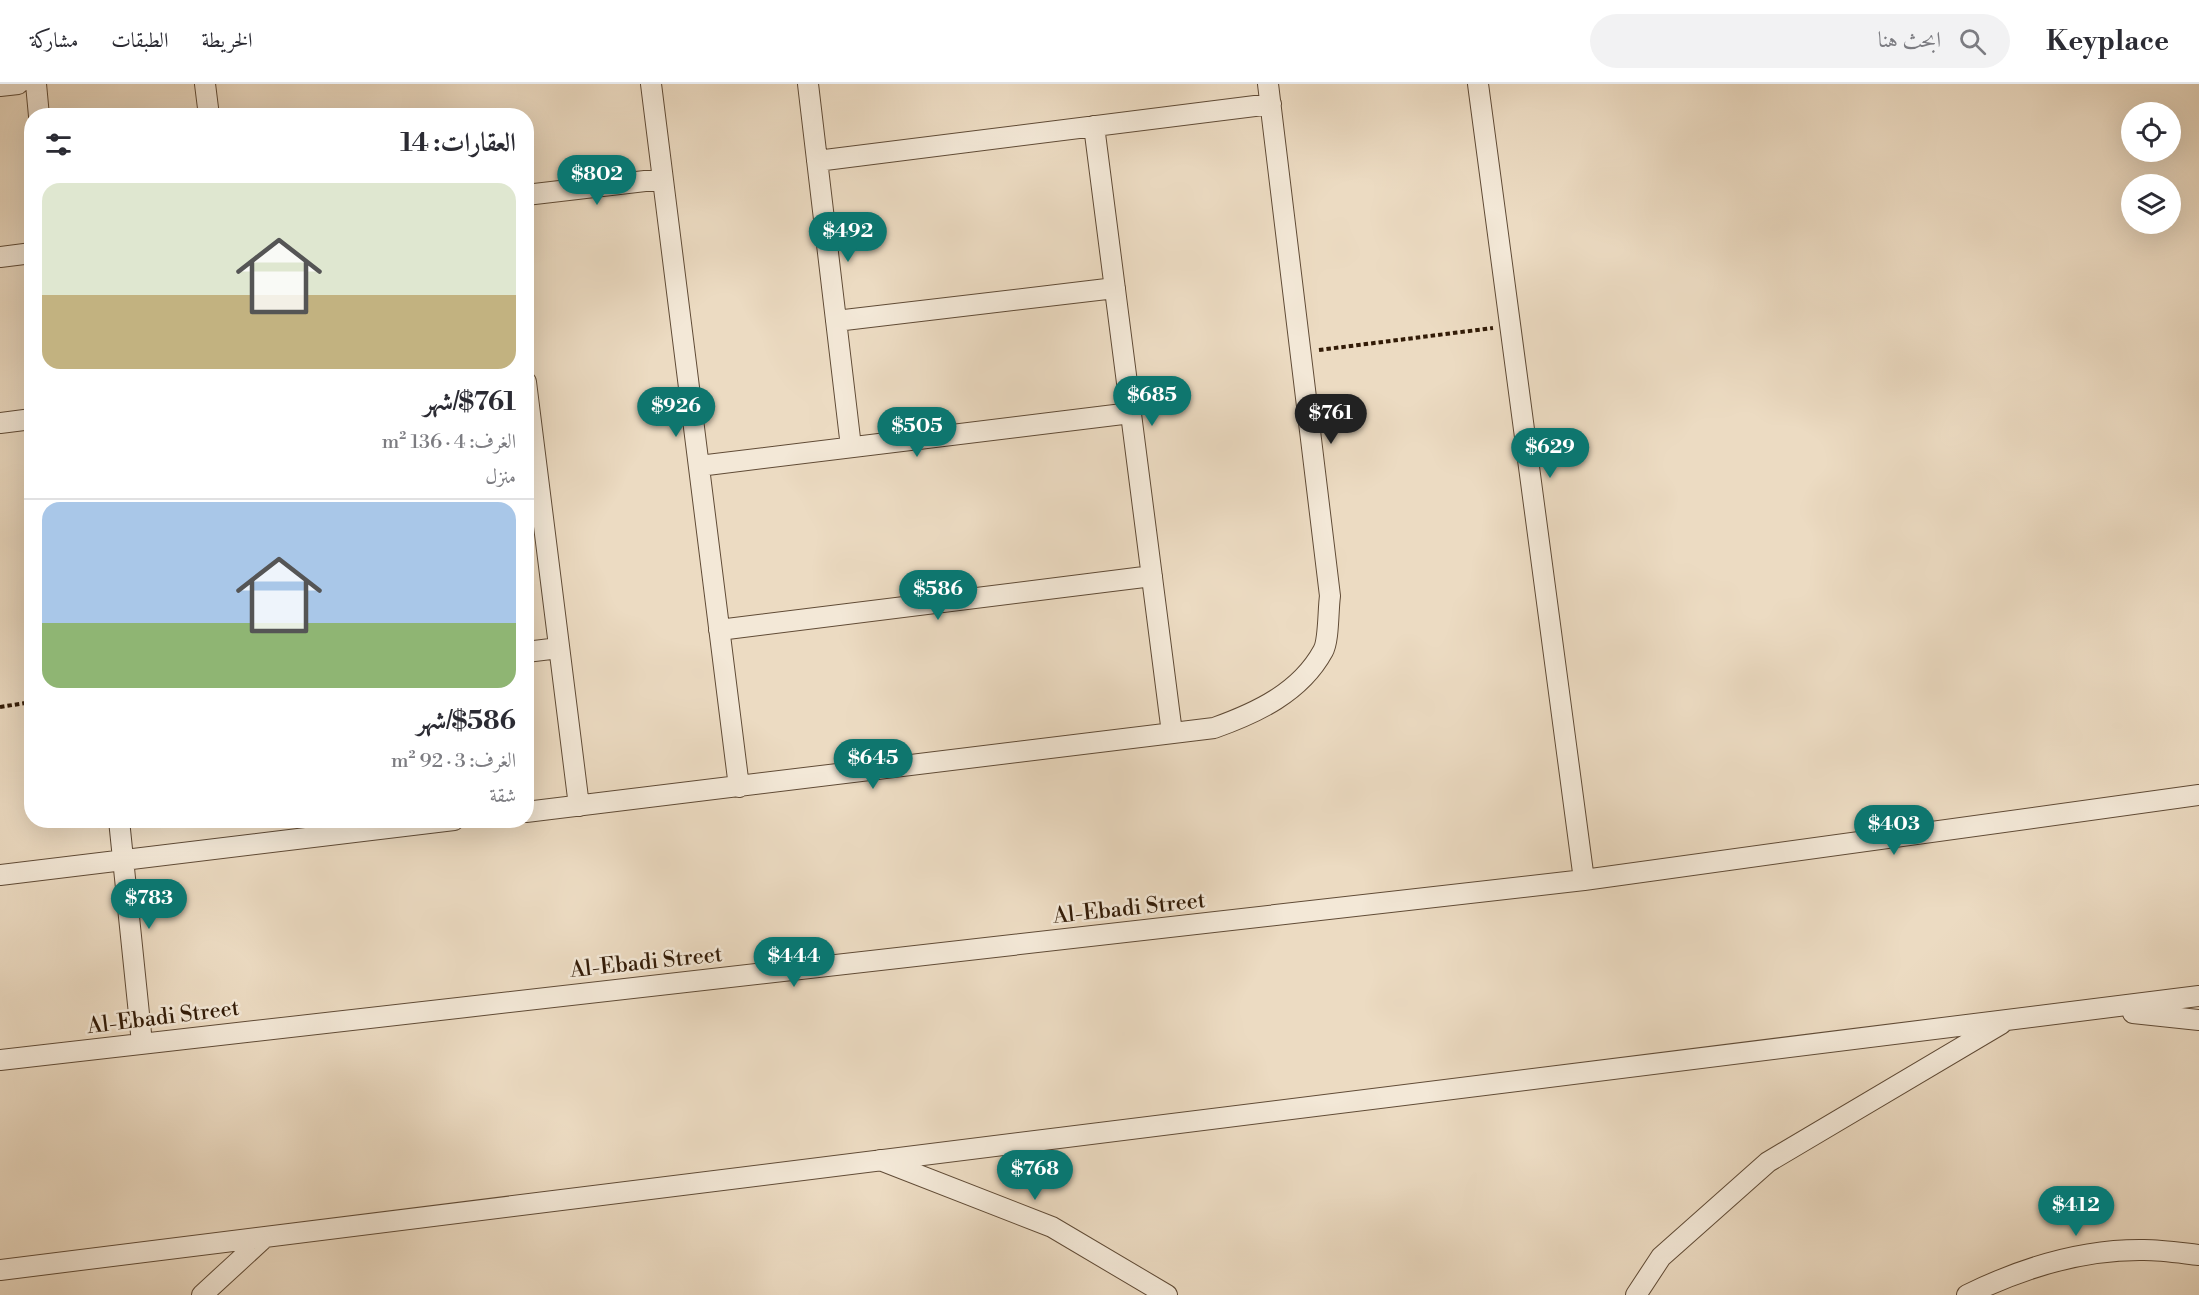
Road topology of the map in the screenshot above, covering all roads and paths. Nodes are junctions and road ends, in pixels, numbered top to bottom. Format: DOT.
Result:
graph roads {
  1 [pos="18,84"];
  2 [pos="36,84"];
  3 [pos="205,84"];
  4 [pos="651,84"];
  5 [pos="808,84"];
  6 [pos="1268,84"];
  7 [pos="1478,84"];
  8 [pos="0,86"];
  9 [pos="1271,104"];
  10 [pos="38,108"];
  11 [pos="208,108"];
  12 [pos="1094,126"];
  13 [pos="817,161"];
  14 [pos="663,179"];
  15 [pos="534,194"];
  16 [pos="24,255"];
  17 [pos="0,257"];
  18 [pos="1115,288"];
  19 [pos="836,321"];
  20 [pos="1510,326"];
  21 [pos="1301,352"];
  22 [pos="1131,413"];
  23 [pos="24,419"];
  24 [pos="0,423"];
  25 [pos="851,447"];
  26 [pos="699,466"];
  27 [pos="534,491"];
  28 [pos="1152,576"];
  29 [pos="719,630"];
  30 [pos="559,648"];
  31 [pos="534,651"];
  32 [pos="24,703"];
  33 [pos="0,707"];
  34 [pos="1172,733"];
  35 [pos="739,788"];
  36 [pos="2199,795"];
  37 [pos="579,806"];
  38 [pos="534,811"];
  39 [pos="119,828"];
  40 [pos="386,828"];
  41 [pos="123,859"];
  42 [pos="0,875"];
  43 [pos="1584,880"];
  44 [pos="2199,996"];
  45 [pos="2098,1009"];
  46 [pos="2009,1019"];
  47 [pos="2199,1020"];
  48 [pos="142,1043"];
  49 [pos="0,1060"];
  50 [pos="878,1159"];
  51 [pos="263,1239"];
  52 [pos="2199,1255"];
  53 [pos="0,1270"];
  54 [pos="202,1295"];
  55 [pos="1167,1295"];
  56 [pos="1636,1295"];
  57 [pos="1966,1295"];
  1 -- 8 [label="street"];
  2 -- 10 [label="street"];
  3 -- 11 [label="street"];
  4 -- 14 [label="street"];
  5 -- 13 [label="street"];
  6 -- 9 [label="street"];
  7 -- 20 [label="street"];
  9 -- 12 [label="street"];
  9 -- 21 [label="street"];
  12 -- 13 [label="street"];
  12 -- 18 [label="street"];
  13 -- 19 [label="street"];
  14 -- 15 [label="street"];
  14 -- 26 [label="street"];
  16 -- 17 [label="street"];
  18 -- 19 [label="street"];
  18 -- 22 [label="street"];
  19 -- 25 [label="street"];
  20 -- 21 [label="path"];
  20 -- 43 [label="street"];
  21 -- 34 [label="street"];
  22 -- 25 [label="street"];
  22 -- 28 [label="street"];
  23 -- 24 [label="street"];
  25 -- 26 [label="street"];
  26 -- 29 [label="street"];
  27 -- 30 [label="street"];
  28 -- 29 [label="street"];
  28 -- 34 [label="street"];
  29 -- 35 [label="street"];
  30 -- 31 [label="street"];
  30 -- 37 [label="street"];
  32 -- 33 [label="path"];
  34 -- 35 [label="street"];
  35 -- 37 [label="street"];
  36 -- 43 [label="street, Al-Ebadi Street"];
  37 -- 38 [label="street"];
  39 -- 41 [label="street"];
  40 -- 41 [label="street"];
  41 -- 42 [label="street"];
  41 -- 48 [label="street"];
  43 -- 48 [label="street, Al-Ebadi Street"];
  44 -- 45 [label="street"];
  45 -- 46 [label="street"];
  45 -- 47 [label="street"];
  46 -- 50 [label="street"];
  46 -- 56 [label="street"];
  48 -- 49 [label="street, Al-Ebadi Street"];
  50 -- 51 [label="street"];
  50 -- 55 [label="street"];
  51 -- 53 [label="street"];
  51 -- 54 [label="street"];
  52 -- 57 [label="street"];
}
